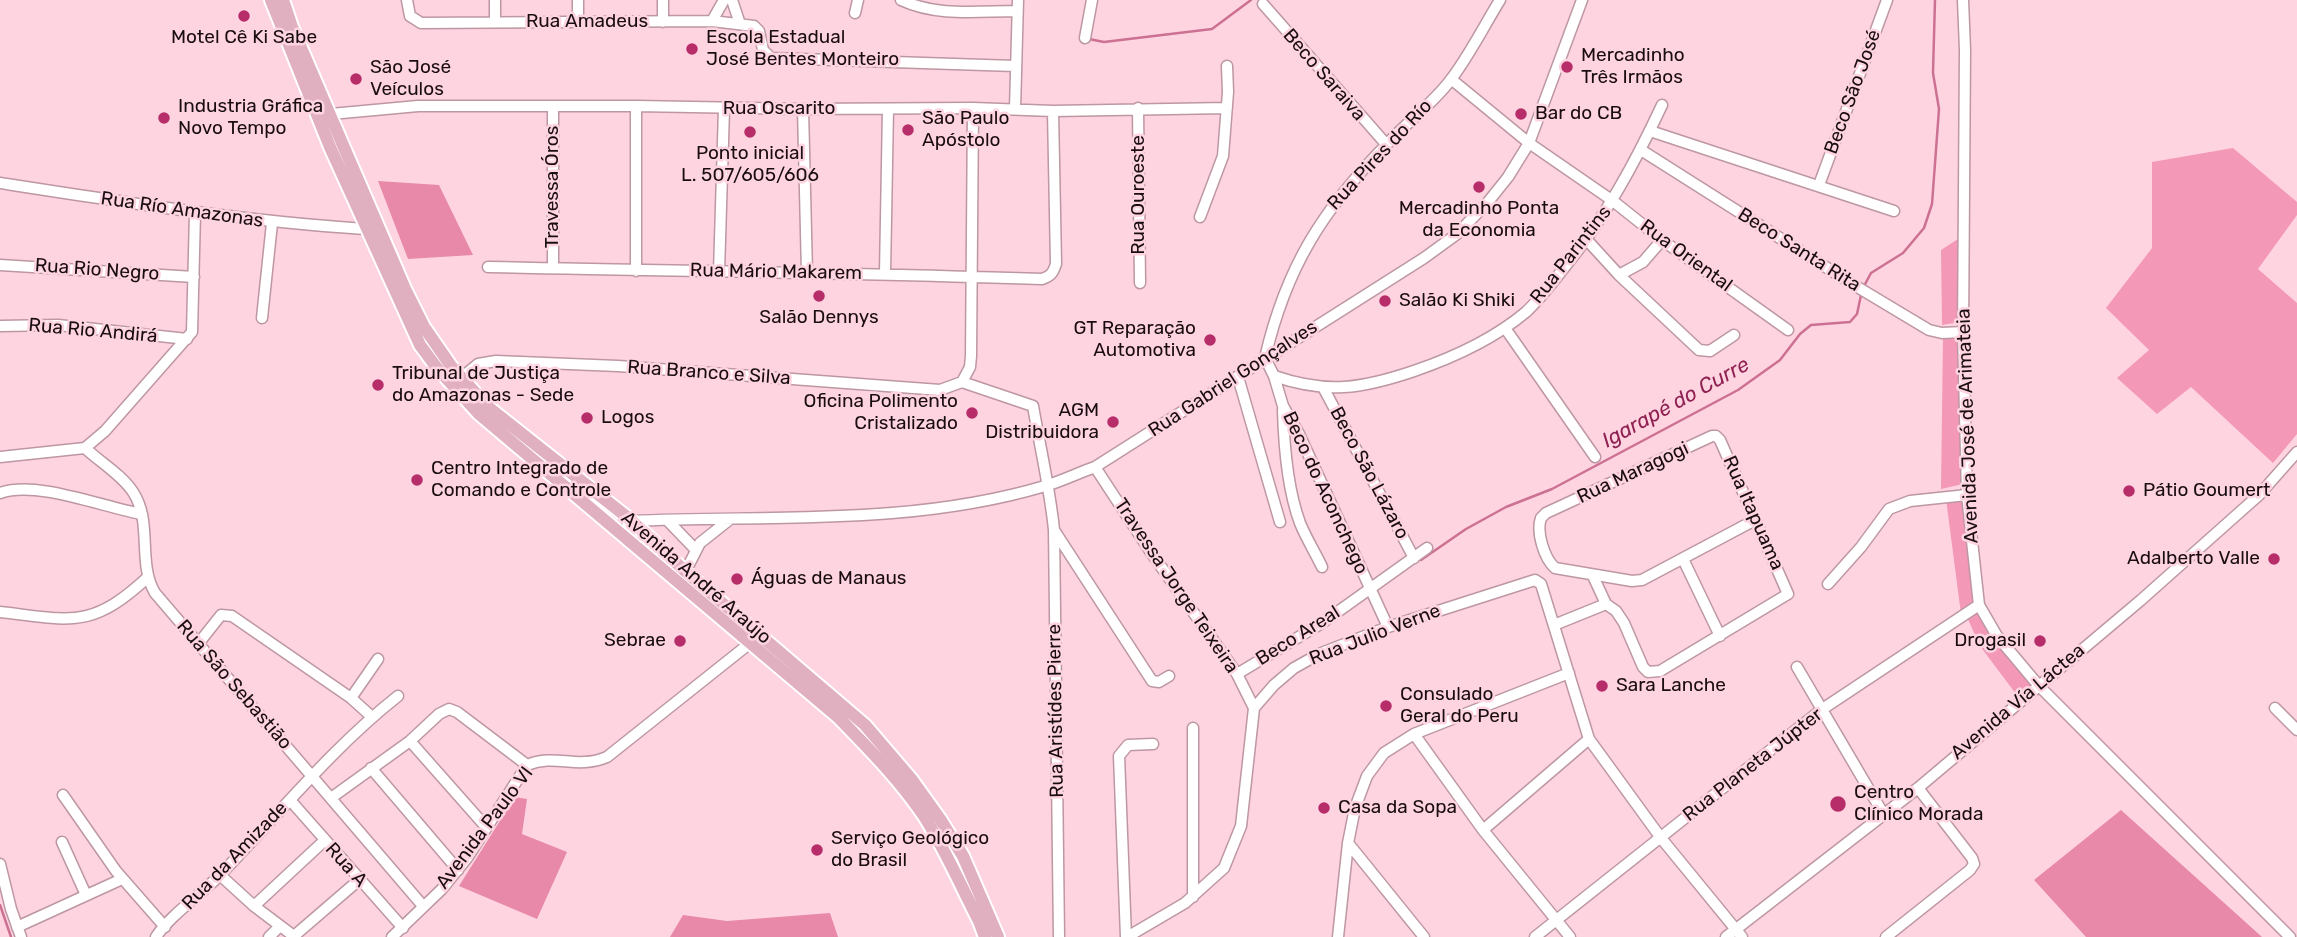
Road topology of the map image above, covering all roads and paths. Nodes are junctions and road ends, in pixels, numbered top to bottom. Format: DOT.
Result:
graph roads {
  1 [pos="271,0"];
  2 [pos="283,0"];
  3 [pos="407,0"];
  4 [pos="495,0"];
  5 [pos="578,0"];
  6 [pos="663,0"];
  7 [pos="724,0"];
  8 [pos="732,0"];
  9 [pos="858,0"];
  10 [pos="901,0"];
  11 [pos="1018,0"];
  12 [pos="1092,0"];
  13 [pos="1500,0"];
  14 [pos="1582,0"];
  15 [pos="1887,0"];
  16 [pos="1962,0"];
  17 [pos="1263,4"];
  18 [pos="1017,11"];
  19 [pos="855,13"];
  20 [pos="712,20"];
  21 [pos="495,22"];
  22 [pos="663,22"];
  23 [pos="578,23"];
  24 [pos="740,24"];
  25 [pos="1085,38"];
  26 [pos="1016,66"];
  27 [pos="1227,66"];
  28 [pos="1451,79"];
  29 [pos="1662,105"];
  30 [pos="553,106"];
  31 [pos="636,106"];
  32 [pos="973,108"];
  33 [pos="1138,108"];
  34 [pos="1227,108"];
  35 [pos="724,109"];
  36 [pos="803,109"];
  37 [pos="888,109"];
  38 [pos="1015,109"];
  39 [pos="1053,111"];
  40 [pos="331,114"];
  41 [pos="1650,131"];
  42 [pos="1529,143"];
  43 [pos="1386,144"];
  44 [pos="1641,150"];
  45 [pos="0,183"];
  46 [pos="1819,185"];
  47 [pos="1613,201"];
  48 [pos="1894,211"];
  49 [pos="195,213"];
  50 [pos="1200,217"];
  51 [pos="272,222"];
  52 [pos="365,229"];
  53 [pos="1587,240"];
  54 [pos="1662,240"];
  55 [pos="0,265"];
  56 [pos="488,267"];
  57 [pos="553,268"];
  58 [pos="636,271"];
  59 [pos="719,272"];
  60 [pos="807,273"];
  61 [pos="885,274"];
  62 [pos="1619,275"];
  63 [pos="194,277"];
  64 [pos="970,277"];
  65 [pos="1140,283"];
  66 [pos="262,318"];
  67 [pos="0,326"];
  68 [pos="1505,328"];
  69 [pos="1788,330"];
  70 [pos="1963,332"];
  71 [pos="1734,335"];
  72 [pos="1270,338"];
  73 [pos="187,340"];
  74 [pos="1278,349"];
  75 [pos="1265,358"];
  76 [pos="1274,376"];
  77 [pos="1238,377"];
  78 [pos="461,378"];
  79 [pos="962,382"];
  80 [pos="1324,389"];
  81 [pos="1283,406"];
  82 [pos="1720,440"];
  83 [pos="85,448"];
  84 [pos="2297,452"];
  85 [pos="0,457"];
  86 [pos="1595,457"];
  87 [pos="1095,467"];
  88 [pos="1047,485"];
  89 [pos="0,493"];
  90 [pos="1967,495"];
  91 [pos="142,514"];
  92 [pos="667,520"];
  93 [pos="730,520"];
  94 [pos="1755,520"];
  95 [pos="632,521"];
  96 [pos="1280,522"];
  97 [pos="1054,530"];
  98 [pos="621,534"];
  99 [pos="1427,548"];
  100 [pos="696,550"];
  101 [pos="1414,558"];
  102 [pos="1683,558"];
  103 [pos="1322,567"];
  104 [pos="686,572"];
  105 [pos="1593,576"];
  106 [pos="148,577"];
  107 [pos="678,584"];
  108 [pos="1828,584"];
  109 [pos="1370,588"];
  110 [pos="1606,604"];
  111 [pos="1979,605"];
  112 [pos="0,612"];
  113 [pos="1554,625"];
  114 [pos="1388,627"];
  115 [pos="1720,635"];
  116 [pos="755,639"];
  117 [pos="198,644"];
  118 [pos="378,659"];
  119 [pos="1797,667"];
  120 [pos="1569,673"];
  121 [pos="1237,674"];
  122 [pos="1169,676"];
  123 [pos="2039,686"];
  124 [pos="398,696"];
  125 [pos="351,698"];
  126 [pos="1254,708"];
  127 [pos="2274,708"];
  128 [pos="1821,710"];
  129 [pos="372,717"];
  130 [pos="1193,728"];
  131 [pos="2297,730"];
  132 [pos="1414,734"];
  133 [pos="1589,739"];
  134 [pos="410,741"];
  135 [pos="1153,744"];
  136 [pos="527,765"];
  137 [pos="371,768"];
  138 [pos="313,775"];
  139 [pos="1918,788"];
  140 [pos="63,795"];
  141 [pos="331,798"];
  142 [pos="290,800"];
  143 [pos="1884,816"];
  144 [pos="486,827"];
  145 [pos="1483,830"];
  146 [pos="1661,838"];
  147 [pos="324,841"];
  148 [pos="62,842"];
  149 [pos="1348,843"];
  150 [pos="0,864"];
  151 [pos="458,870"];
  152 [pos="220,875"];
  153 [pos="122,879"];
  154 [pos="359,880"];
  155 [pos="86,895"];
  156 [pos="1193,897"];
  157 [pos="254,905"];
  158 [pos="423,906"];
  159 [pos="1556,920"];
  160 [pos="280,926"];
  161 [pos="165,927"];
  162 [pos="403,928"];
  163 [pos="19,932"];
  164 [pos="1739,933"];
  165 [pos="156,937"];
  166 [pos="269,937"];
  167 [pos="294,937"];
  168 [pos="392,937"];
  169 [pos="985,937"];
  170 [pos="998,937"];
  171 [pos="1059,937"];
  172 [pos="1127,937"];
  173 [pos="1338,937"];
  174 [pos="1424,937"];
  175 [pos="1535,937"];
  176 [pos="1570,937"];
  177 [pos="1726,937"];
  178 [pos="1886,937"];
  179 [pos="2290,937"];
  1 -- 52 [label="main road, Avenida André Araújo"];
  2 -- 40 [label="main road, Avenida André Araújo"];
  3 -- 21 [label="street, Rua Amadeus"];
  4 -- 21 [label="street"];
  5 -- 23 [label="street"];
  6 -- 22 [label="street"];
  7 -- 20 [label="street"];
  8 -- 24 [label="street"];
  9 -- 19 [label="street"];
  10 -- 18 [label="street"];
  11 -- 18 [label="street"];
  12 -- 25 [label="street"];
  13 -- 28 [label="street, Rua Pires do Río"];
  14 -- 42 [label="street, Rua Gabriel Gonçalves"];
  15 -- 46 [label="street, Beco São José"];
  16 -- 70 [label="street, Avenida José de Arimateia"];
  17 -- 43 [label="street, Beco Saraiva"];
  18 -- 26 [label="street"];
  20 -- 22 [label="street, Rua Amadeus"];
  20 -- 24 [label="street, Rua Amadeus"];
  21 -- 23 [label="street, Rua Amadeus"];
  22 -- 23 [label="street, Rua Amadeus"];
  24 -- 26 [label="street, Rua Amadeus"];
  26 -- 38 [label="street"];
  27 -- 34 [label="street"];
  28 -- 42 [label="street, Rua Oriental"];
  28 -- 43 [label="street, Rua Pires do Río"];
  29 -- 41 [label="street, Rua Parintins"];
  30 -- 31 [label="street, Rua Oscarito"];
  30 -- 40 [label="street, Rua Oscarito"];
  30 -- 57 [label="street, Travessa Óros"];
  31 -- 35 [label="street, Rua Oscarito"];
  31 -- 58 [label="street"];
  32 -- 37 [label="street, Rua Oscarito"];
  32 -- 38 [label="street, Rua Oscarito"];
  32 -- 64 [label="street"];
  33 -- 34 [label="street, Rua Oscarito"];
  33 -- 39 [label="street, Rua Oscarito"];
  33 -- 65 [label="street, Rua Ouroeste"];
  34 -- 50 [label="street"];
  35 -- 36 [label="street, Rua Oscarito"];
  35 -- 59 [label="street"];
  36 -- 37 [label="street, Rua Oscarito"];
  36 -- 60 [label="street"];
  37 -- 61 [label="street"];
  38 -- 39 [label="street, Rua Oscarito"];
  39 -- 64 [label="street, Rua Mário Makarem"];
  40 -- 78 [label="main road, Avenida André Araújo"];
  41 -- 44 [label="street, Rua Parintins"];
  41 -- 46 [label="street"];
  42 -- 47 [label="street, Rua Oriental"];
  42 -- 74 [label="street, Rua Gabriel Gonçalves"];
  43 -- 72 [label="street, Rua Pires do Río"];
  44 -- 47 [label="street, Rua Parintins"];
  44 -- 70 [label="street, Beco Santa Rita"];
  45 -- 49 [label="street, Rua Río Amazonas"];
  46 -- 48 [label="street"];
  47 -- 53 [label="street, Rua Parintins"];
  47 -- 54 [label="street, Rua Oriental"];
  49 -- 51 [label="street, Rua Río Amazonas"];
  49 -- 63 [label="street"];
  51 -- 52 [label="street, Rua Río Amazonas"];
  51 -- 66 [label="street"];
  52 -- 98 [label="main road, Avenida André Araújo"];
  53 -- 62 [label="street"];
  53 -- 68 [label="street, Rua Parintins"];
  54 -- 62 [label="street"];
  54 -- 69 [label="street, Rua Oriental"];
  55 -- 63 [label="street, Rua Rio Negro"];
  56 -- 57 [label="street, Rua Mário Makarem"];
  57 -- 58 [label="street, Rua Mário Makarem"];
  58 -- 59 [label="street, Rua Mário Makarem"];
  59 -- 60 [label="street, Rua Mário Makarem"];
  60 -- 61 [label="street, Rua Mário Makarem"];
  61 -- 64 [label="street, Rua Mário Makarem"];
  62 -- 71 [label="street"];
  63 -- 73 [label="street"];
  64 -- 79 [label="street"];
  67 -- 73 [label="street, Rua Rio Andirá"];
  68 -- 80 [label="street, Rua Parintins"];
  68 -- 86 [label="street"];
  70 -- 90 [label="street, Avenida José de Arimateia"];
  72 -- 74 [label="street"];
  72 -- 75 [label="street, Rua Pires do Río"];
  73 -- 83 [label="street"];
  74 -- 75 [label="street, Rua Gabriel Gonçalves"];
  75 -- 76 [label="street, Beco do Aconchego"];
  75 -- 77 [label="street, Rua Gabriel Gonçalves"];
  76 -- 80 [label="street, Rua Parintins"];
  76 -- 81 [label="street, Beco do Aconchego"];
  77 -- 87 [label="street, Rua Gabriel Gonçalves"];
  77 -- 96 [label="street"];
  78 -- 79 [label="street, Rua Branco e Silva"];
  78 -- 95 [label="main road, Avenida André Araújo"];
  79 -- 88 [label="street, Rua Aristídes Pierre"];
  80 -- 101 [label="street, Beco São Lázaro"];
  81 -- 103 [label="street"];
  81 -- 109 [label="street, Beco do Aconchego"];
  82 -- 94 [label="street, Rua Itapuama"];
  82 -- 105 [label="street, Rua Maragogi"];
  83 -- 85 [label="street"];
  83 -- 91 [label="street, Rua São Sebastião"];
  84 -- 123 [label="street, Avenida Vía Láctea"];
  87 -- 88 [label="street, Rua Gabriel Gonçalves"];
  87 -- 121 [label="street, Travessa Jorge Teixeira"];
  88 -- 93 [label="street, Rua Gabriel Gonçalves"];
  88 -- 97 [label="street, Rua Aristídes Pierre"];
  89 -- 91 [label="street"];
  90 -- 108 [label="street"];
  90 -- 111 [label="street, Avenida José de Arimateia"];
  91 -- 106 [label="street, Rua São Sebastião"];
  92 -- 93 [label="street, Rua Gabriel Gonçalves"];
  92 -- 95 [label="street, Rua Gabriel Gonçalves"];
  92 -- 100 [label="street"];
  93 -- 100 [label="street"];
  94 -- 102 [label="street"];
  94 -- 115 [label="street, Rua Itapuama"];
  95 -- 98 [label="street"];
  95 -- 104 [label="main road, Avenida André Araújo"];
  97 -- 122 [label="street"];
  97 -- 171 [label="street, Rua Aristídes Pierre"];
  98 -- 107 [label="main road, Avenida André Araújo"];
  99 -- 101 [label="street, Beco Areal"];
  100 -- 104 [label="street"];
  101 -- 109 [label="street, Beco Areal"];
  102 -- 105 [label="street"];
  102 -- 115 [label="street"];
  104 -- 107 [label="street"];
  104 -- 116 [label="main road, Avenida André Araújo"];
  105 -- 110 [label="street"];
  106 -- 112 [label="street"];
  106 -- 117 [label="street, Rua São Sebastião"];
  107 -- 116 [label="main road, Avenida André Araújo"];
  109 -- 114 [label="street, Beco do Aconchego"];
  109 -- 121 [label="street, Beco Areal"];
  110 -- 113 [label="street"];
  110 -- 115 [label="street"];
  111 -- 123 [label="street, Avenida José de Arimateia"];
  111 -- 128 [label="street, Rua Planeta Júpter"];
  113 -- 114 [label="street, Rua Julio Verne"];
  113 -- 120 [label="street"];
  114 -- 126 [label="street, Rua Julio Verne"];
  116 -- 136 [label="street, Avenida Paulo VI"];
  116 -- 169 [label="main road, Avenida André Araújo"];
  116 -- 170 [label="main road, Avenida André Araújo"];
  117 -- 125 [label="street"];
  117 -- 138 [label="street, Rua São Sebastião"];
  118 -- 125 [label="street"];
  119 -- 128 [label="street"];
  120 -- 132 [label="street"];
  120 -- 133 [label="street"];
  121 -- 126 [label="street, Travessa Jorge Teixeira"];
  123 -- 139 [label="street, Avenida Vía Láctea"];
  123 -- 179 [label="street, Avenida José de Arimateia"];
  124 -- 129 [label="street, Rua da Amizade"];
  125 -- 129 [label="street"];
  126 -- 156 [label="street"];
  127 -- 131 [label="street"];
  128 -- 143 [label="street"];
  128 -- 146 [label="street, Rua Planeta Júpter"];
  129 -- 138 [label="street, Rua da Amizade"];
  130 -- 156 [label="street"];
  132 -- 145 [label="street"];
  132 -- 149 [label="street"];
  133 -- 145 [label="street"];
  133 -- 146 [label="street"];
  134 -- 136 [label="street"];
  134 -- 137 [label="street"];
  134 -- 144 [label="street"];
  135 -- 172 [label="street"];
  136 -- 144 [label="street, Avenida Paulo VI"];
  137 -- 141 [label="street"];
  137 -- 151 [label="street"];
  138 -- 141 [label="street, Rua São Sebastião"];
  138 -- 142 [label="street, Rua da Amizade"];
  139 -- 143 [label="street, Avenida Vía Láctea"];
  139 -- 178 [label="street"];
  140 -- 153 [label="street"];
  141 -- 158 [label="street, Rua São Sebastião"];
  142 -- 147 [label="street, Rua A"];
  142 -- 152 [label="street, Rua da Amizade"];
  143 -- 164 [label="street, Avenida Vía Láctea"];
  144 -- 151 [label="street, Avenida Paulo VI"];
  145 -- 159 [label="street"];
  146 -- 159 [label="street, Rua Planeta Júpter"];
  146 -- 164 [label="street"];
  147 -- 154 [label="street, Rua A"];
  147 -- 157 [label="street"];
  148 -- 155 [label="street"];
  149 -- 173 [label="street"];
  149 -- 174 [label="street"];
  150 -- 163 [label="street"];
  151 -- 158 [label="street, Avenida Paulo VI"];
  152 -- 157 [label="street"];
  152 -- 161 [label="street, Rua da Amizade"];
  153 -- 155 [label="street"];
  153 -- 161 [label="street"];
  154 -- 162 [label="street, Rua A"];
  154 -- 167 [label="street"];
  155 -- 163 [label="street"];
  156 -- 172 [label="street"];
  157 -- 160 [label="street"];
  158 -- 162 [label="street, Avenida Paulo VI"];
  159 -- 175 [label="street, Rua Planeta Júpter"];
  159 -- 176 [label="street"];
  160 -- 166 [label="street"];
  160 -- 167 [label="street"];
  161 -- 165 [label="street, Rua da Amizade"];
  162 -- 168 [label="street, Avenida Paulo VI"];
  164 -- 177 [label="street, Avenida Vía Láctea"];
}
